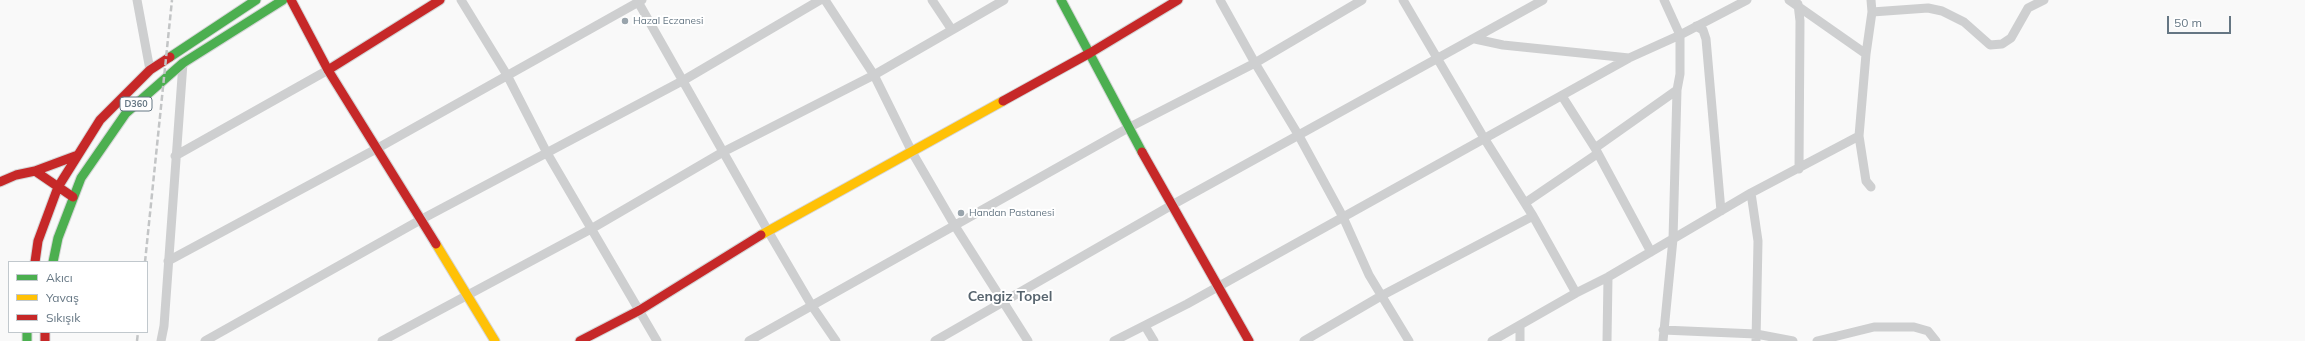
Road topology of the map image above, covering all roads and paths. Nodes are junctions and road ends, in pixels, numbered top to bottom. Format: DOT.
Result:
graph roads {
  1 [pos="137,0"];
  2 [pos="256,0"];
  3 [pos="283,0"];
  4 [pos="291,0"];
  5 [pos="440,0"];
  6 [pos="461,0"];
  7 [pos="820,0"];
  8 [pos="825,0"];
  9 [pos="932,0"];
  10 [pos="1004,0"];
  11 [pos="1061,0"];
  12 [pos="1178,0"];
  13 [pos="1220,0"];
  14 [pos="1362,0"];
  15 [pos="1403,0"];
  16 [pos="1543,0"];
  17 [pos="1664,0"];
  18 [pos="1747,0"];
  19 [pos="1871,0"];
  20 [pos="2044,0"];
  21 [pos="639,1"];
  22 [pos="1794,2"];
  23 [pos="1935,4"];
  24 [pos="1872,12"];
  25 [pos="1696,26"];
  26 [pos="952,30"];
  27 [pos="1680,35"];
  28 [pos="1475,39"];
  29 [pos="1090,53"];
  30 [pos="1866,54"];
  31 [pos="1438,58"];
  32 [pos="1629,58"];
  33 [pos="183,63"];
  34 [pos="1255,63"];
  35 [pos="150,70"];
  36 [pos="328,70"];
  37 [pos="507,75"];
  38 [pos="874,75"];
  39 [pos="684,80"];
  40 [pos="1677,90"];
  41 [pos="1562,96"];
  42 [pos="1128,128"];
  43 [pos="1299,136"];
  44 [pos="1859,136"];
  45 [pos="1484,138"];
  46 [pos="378,148"];
  47 [pos="1596,151"];
  48 [pos="723,152"];
  49 [pos="912,152"];
  50 [pos="547,153"];
  51 [pos="78,155"];
  52 [pos="175,156"];
  53 [pos="1799,169"];
  54 [pos="34,171"];
  55 [pos="0,182"];
  56 [pos="58,187"];
  57 [pos="1871,187"];
  58 [pos="1751,192"];
  59 [pos="73,197"];
  60 [pos="1525,203"];
  61 [pos="1172,205"];
  62 [pos="1721,211"];
  63 [pos="1533,216"];
  64 [pos="1343,217"];
  65 [pos="422,219"];
  66 [pos="955,226"];
  67 [pos="591,229"];
  68 [pos="768,231"];
  69 [pos="1673,239"];
  70 [pos="1651,252"];
  71 [pos="34,261"];
  72 [pos="53,261"];
  73 [pos="168,261"];
  74 [pos="1608,277"];
  75 [pos="1219,286"];
  76 [pos="1576,293"];
  77 [pos="468,294"];
  78 [pos="1381,296"];
  79 [pos="1004,301"];
  80 [pos="812,306"];
  81 [pos="640,310"];
  82 [pos="1520,325"];
  83 [pos="1145,326"];
  84 [pos="1663,330"];
  85 [pos="1756,338"];
  86 [pos="161,341"];
  87 [pos="205,341"];
  88 [pos="382,341"];
  89 [pos="495,341"];
  90 [pos="580,341"];
  91 [pos="657,341"];
  92 [pos="749,341"];
  93 [pos="836,341"];
  94 [pos="936,341"];
  95 [pos="1028,341"];
  96 [pos="1114,341"];
  97 [pos="1154,341"];
  98 [pos="1249,341"];
  99 [pos="1304,341"];
  100 [pos="1409,341"];
  101 [pos="1492,341"];
  102 [pos="1520,341"];
  103 [pos="1607,341"];
  104 [pos="1662,341"];
  105 [pos="1793,341"];
  106 [pos="1817,341"];
  107 [pos="1936,341"];
  1 -- 35 [label="street"];
  2 -- 35 [label="main road, D360"];
  3 -- 33 [label="main road, D360"];
  4 -- 36 [label="main road"];
  5 -- 36 [label="main road"];
  6 -- 37 [label="street"];
  7 -- 39 [label="street"];
  8 -- 38 [label="street"];
  9 -- 26 [label="street"];
  10 -- 26 [label="street"];
  11 -- 29 [label="main road"];
  12 -- 29 [label="main road"];
  13 -- 34 [label="street"];
  14 -- 34 [label="street"];
  15 -- 31 [label="street"];
  16 -- 28 [label="street"];
  17 -- 27 [label="street"];
  18 -- 25 [label="street"];
  19 -- 24 [label="street"];
  20 -- 23 [label="street"];
  21 -- 37 [label="street"];
  21 -- 39 [label="street"];
  22 -- 30 [label="street"];
  22 -- 53 [label="street"];
  23 -- 24 [label="street"];
  24 -- 30 [label="street"];
  25 -- 27 [label="street"];
  25 -- 62 [label="street"];
  26 -- 38 [label="street"];
  27 -- 32 [label="street"];
  27 -- 40 [label="street"];
  28 -- 31 [label="street"];
  28 -- 32 [label="street"];
  29 -- 42 [label="main road"];
  29 -- 49 [label="main road"];
  30 -- 44 [label="street"];
  31 -- 43 [label="street"];
  31 -- 45 [label="street"];
  32 -- 41 [label="street"];
  33 -- 52 [label="street"];
  33 -- 59 [label="main road, D360"];
  34 -- 42 [label="street"];
  34 -- 43 [label="street"];
  35 -- 51 [label="main road, D360"];
  36 -- 46 [label="main road"];
  36 -- 52 [label="street"];
  37 -- 46 [label="street"];
  37 -- 50 [label="street"];
  38 -- 48 [label="street"];
  38 -- 49 [label="street"];
  39 -- 48 [label="street"];
  39 -- 50 [label="street"];
  40 -- 47 [label="street"];
  40 -- 69 [label="street"];
  41 -- 45 [label="street"];
  41 -- 47 [label="street"];
  42 -- 61 [label="main road"];
  42 -- 66 [label="street"];
  43 -- 61 [label="street"];
  43 -- 64 [label="street"];
  44 -- 53 [label="street"];
  44 -- 57 [label="street"];
  45 -- 60 [label="street"];
  45 -- 64 [label="street"];
  46 -- 65 [label="main road"];
  46 -- 73 [label="street"];
  47 -- 60 [label="street"];
  47 -- 70 [label="street"];
  48 -- 67 [label="street"];
  48 -- 68 [label="street"];
  49 -- 66 [label="street"];
  49 -- 68 [label="main road"];
  50 -- 65 [label="street"];
  50 -- 67 [label="street"];
  51 -- 54 [label="main road"];
  51 -- 56 [label="main road, D360"];
  52 -- 73 [label="street"];
  53 -- 58 [label="street"];
  54 -- 55 [label="main road"];
  54 -- 56 [label="main road"];
  56 -- 59 [label="main road"];
  56 -- 71 [label="main road, D360"];
  58 -- 62 [label="street"];
  58 -- 85 [label="street"];
  59 -- 72 [label="main road, D360"];
  60 -- 63 [label="street"];
  61 -- 75 [label="main road"];
  61 -- 79 [label="street"];
  62 -- 69 [label="street"];
  63 -- 76 [label="street"];
  63 -- 78 [label="street"];
  64 -- 75 [label="street"];
  64 -- 78 [label="street"];
  65 -- 77 [label="main road"];
  65 -- 87 [label="street"];
  66 -- 79 [label="street"];
  66 -- 80 [label="street"];
  67 -- 77 [label="street"];
  67 -- 81 [label="street"];
  68 -- 80 [label="street"];
  68 -- 81 [label="main road"];
  69 -- 70 [label="street"];
  69 -- 84 [label="street"];
  70 -- 74 [label="street"];
  73 -- 86 [label="street"];
  74 -- 76 [label="street"];
  74 -- 103 [label="street"];
  75 -- 83 [label="street"];
  75 -- 98 [label="main road"];
  76 -- 82 [label="street"];
  77 -- 88 [label="street"];
  77 -- 89 [label="main road"];
  78 -- 99 [label="street"];
  78 -- 100 [label="street"];
  79 -- 94 [label="street"];
  79 -- 95 [label="street"];
  80 -- 92 [label="street"];
  80 -- 93 [label="street"];
  81 -- 90 [label="main road"];
  81 -- 91 [label="street"];
  82 -- 101 [label="street"];
  82 -- 102 [label="street"];
  83 -- 96 [label="street"];
  83 -- 97 [label="street"];
  84 -- 85 [label="street"];
  84 -- 104 [label="street"];
  85 -- 105 [label="street"];
  106 -- 107 [label="street"];
}
